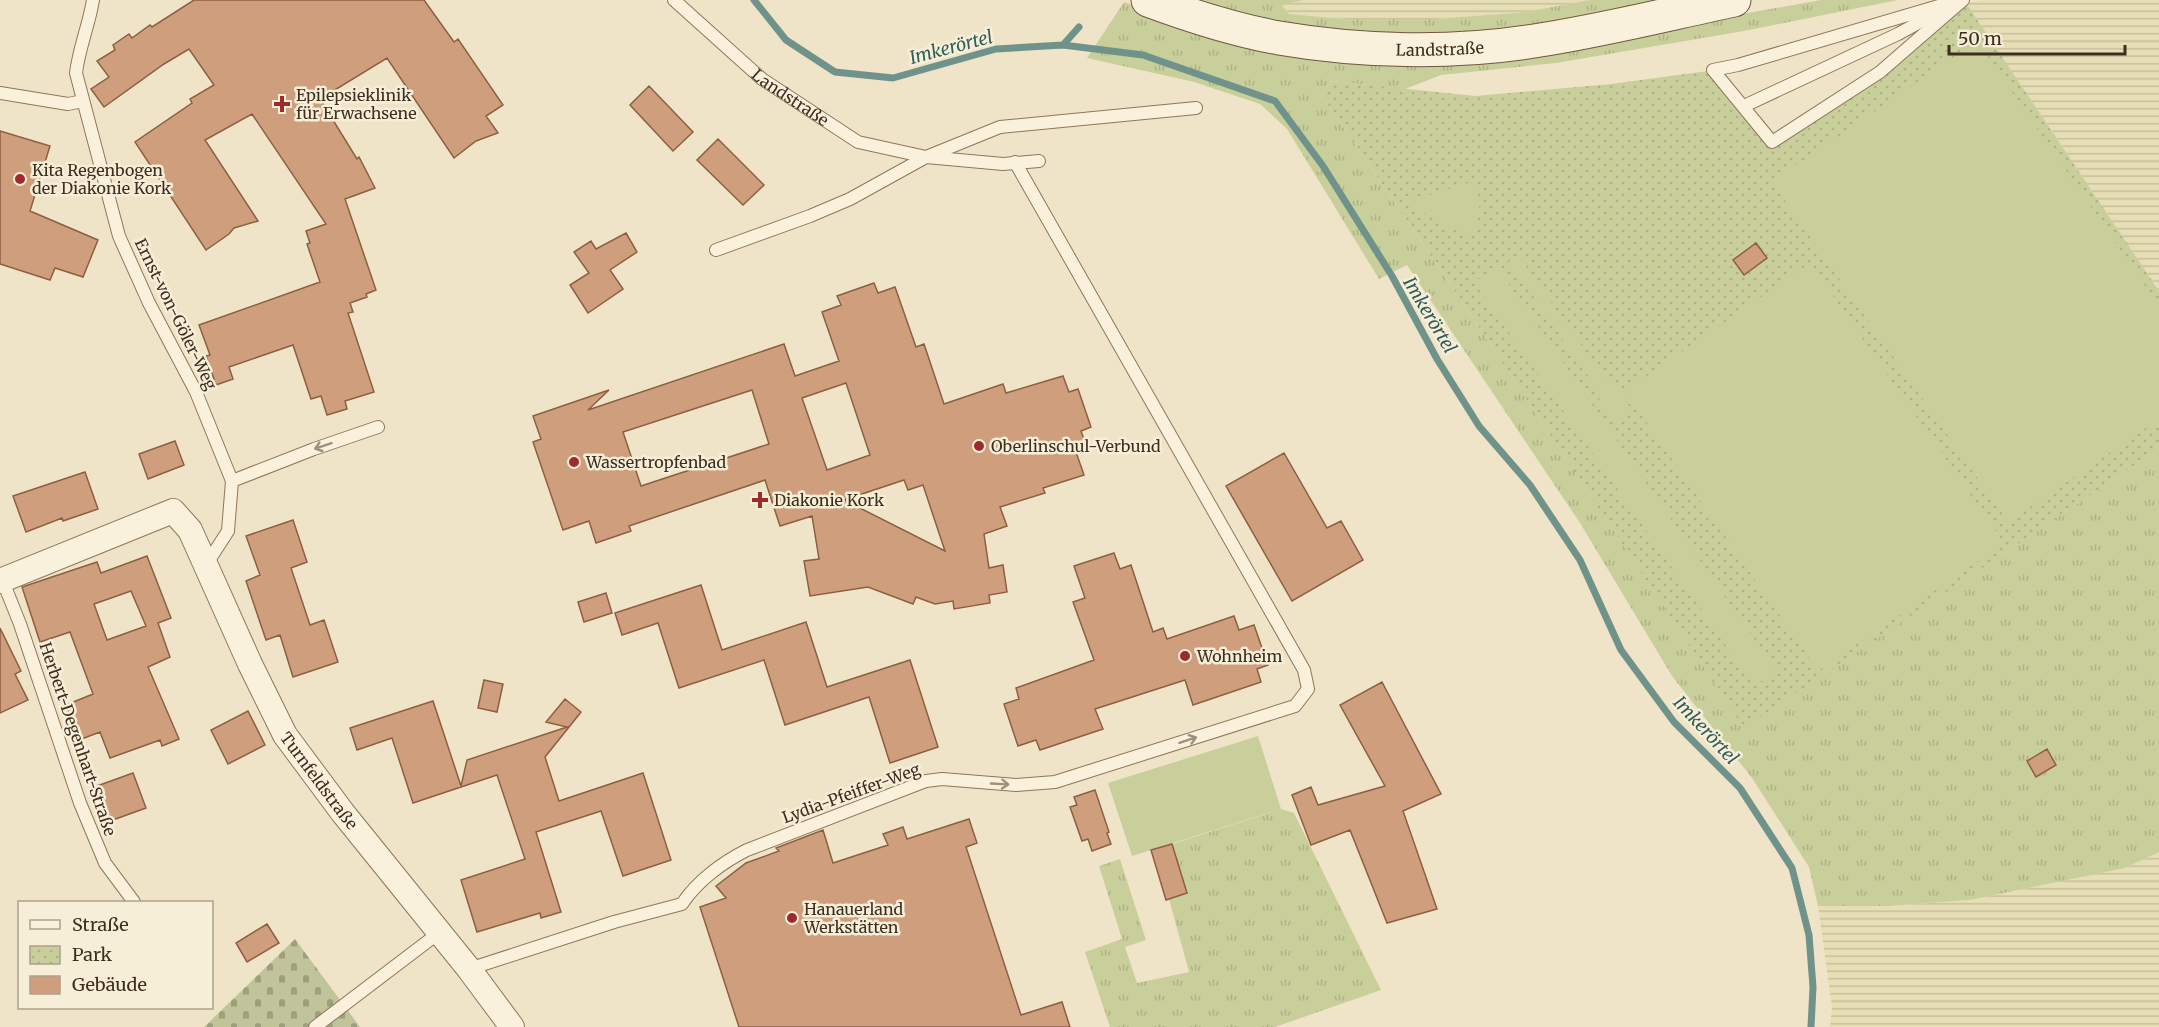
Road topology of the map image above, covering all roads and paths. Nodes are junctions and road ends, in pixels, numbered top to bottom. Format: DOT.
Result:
graph roads {
  1 [pos="93,0"];
  2 [pos="674,0"];
  3 [pos="1148,0"];
  4 [pos="1734,0"];
  5 [pos="1961,0"];
  6 [pos="0,93"];
  7 [pos="83,101"];
  8 [pos="1744,106"];
  9 [pos="1196,108"];
  10 [pos="926,157"];
  11 [pos="1039,161"];
  12 [pos="1015,162"];
  13 [pos="716,250"];
  14 [pos="378,427"];
  15 [pos="232,481"];
  16 [pos="205,566"];
  17 [pos="1,580"];
  18 [pos="133,901"];
  19 [pos="440,932"];
  20 [pos="469,969"];
  21 [pos="511,1025"];
  22 [pos="315,1027"];
  1 -- 7 [label="lane, Ernst-von-Göler-Weg"];
  2 -- 10 [label="lane, Landstraße"];
  3 -- 4 [label="main road, Landstraße"];
  5 -- 8 [label="lane"];
  5 -- 8 [label="lane"];
  5 -- 8 [label="lane"];
  6 -- 7 [label="lane"];
  7 -- 15 [label="lane, Ernst-von-Göler-Weg"];
  9 -- 10 [label="lane"];
  10 -- 12 [label="lane, Landstraße"];
  10 -- 13 [label="lane"];
  11 -- 12 [label="lane, Landstraße"];
  20 -- 12 [label="lane, Lydia-Pfeiffer-Weg, one-way"];
  14 -- 15 [label="lane, one-way"];
  15 -- 16 [label="lane, Ernst-von-Göler-Weg"];
  16 -- 17 [label="street, Turnfeldstraße"];
  16 -- 19 [label="street, Turnfeldstraße"];
  17 -- 18 [label="lane, Herbert-Degenhart-Straße"];
  19 -- 20 [label="street, Turnfeldstraße"];
  19 -- 22 [label="lane"];
  20 -- 21 [label="street, Turnfeldstraße"];
}
